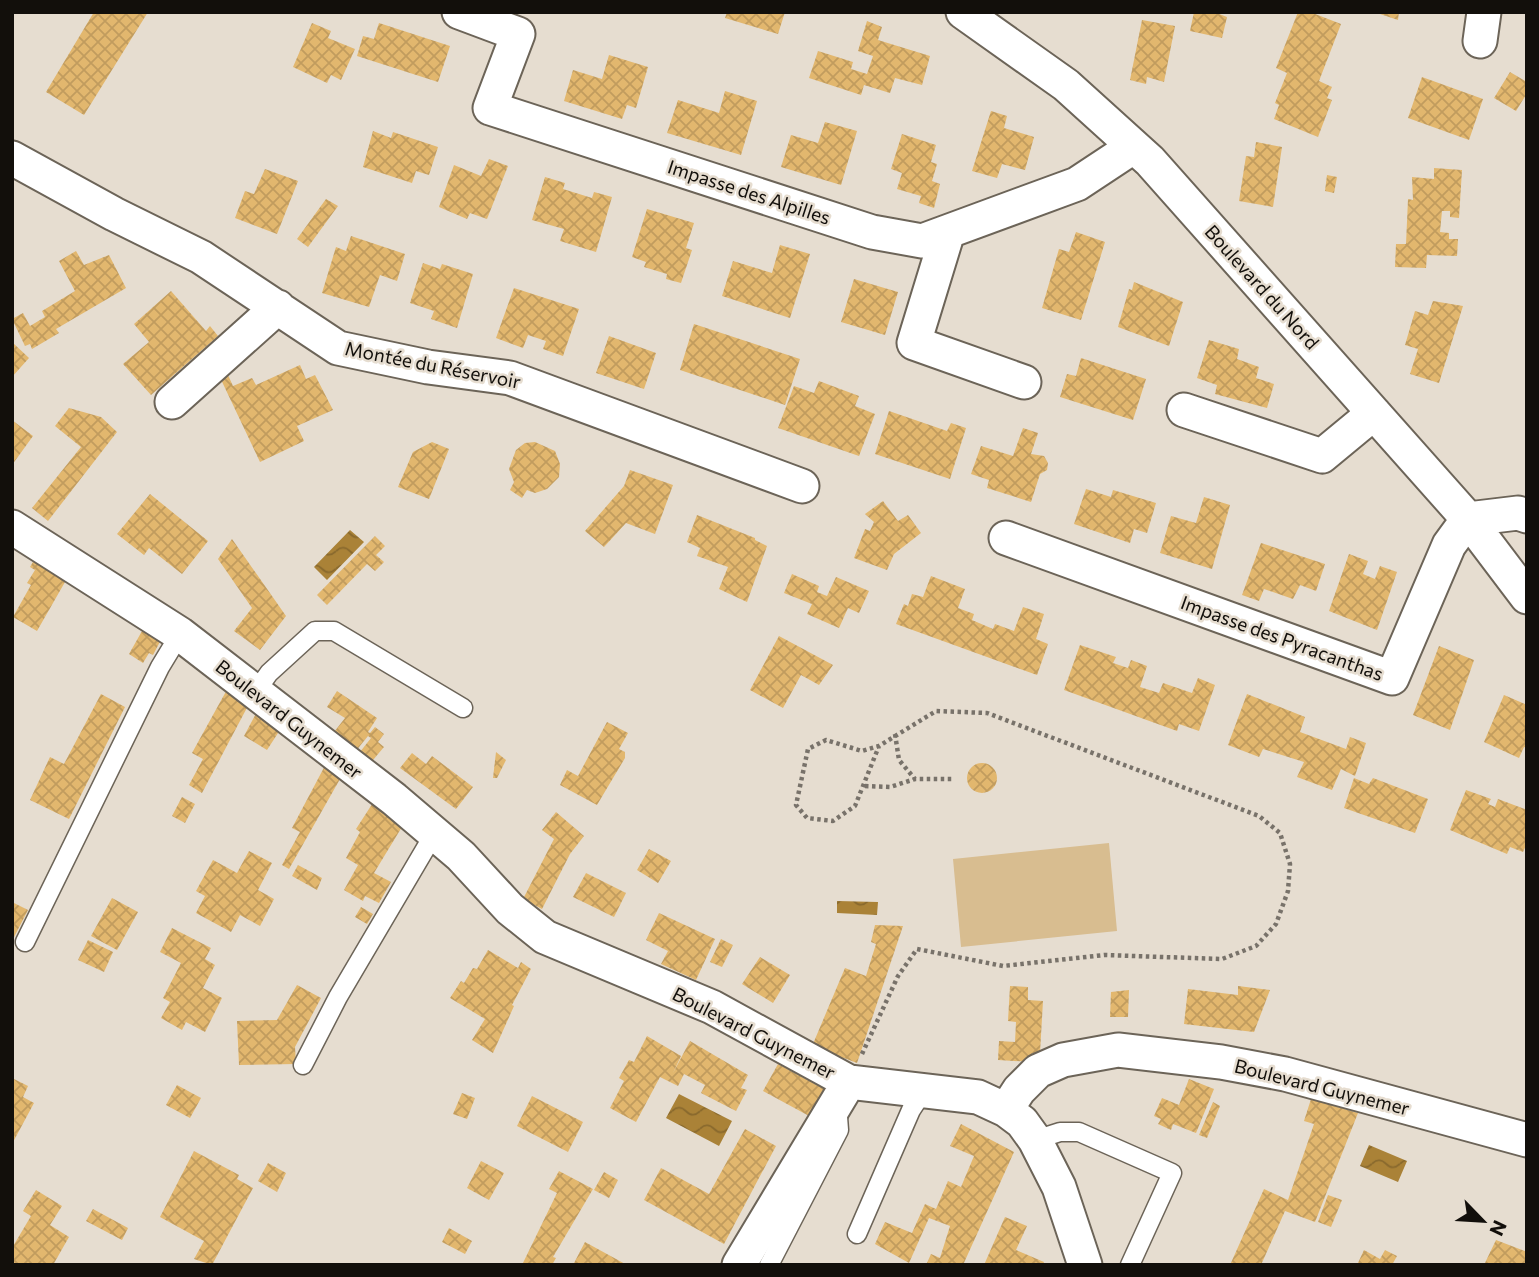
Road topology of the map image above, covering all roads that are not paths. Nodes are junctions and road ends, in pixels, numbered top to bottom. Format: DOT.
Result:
graph roads {
  1 [pos="458,12"];
  2 [pos="963,12"];
  3 [pos="1133,147"];
  4 [pos="12,158"];
  5 [pos="948,232"];
  6 [pos="278,307"];
  7 [pos="1024,382"];
  8 [pos="172,402"];
  9 [pos="1184,410"];
  10 [pos="1374,413"];
  11 [pos="802,486"];
  12 [pos="1527,516"];
  13 [pos="1468,519"];
  14 [pos="14,533"];
  15 [pos="1006,538"];
  16 [pos="1527,597"];
  17 [pos="180,634"];
  18 [pos="254,694"];
  19 [pos="463,708"];
  20 [pos="434,834"];
  21 [pos="25,942"];
  22 [pos="303,1065"];
  23 [pos="924,1090"];
  24 [pos="843,1091"];
  25 [pos="1006,1110"];
  26 [pos="1035,1140"];
  27 [pos="1527,1140"];
  28 [pos="856,1234"];
  29 [pos="739,1265"];
  30 [pos="769,1265"];
  31 [pos="1085,1265"];
  32 [pos="1130,1265"];
  1 -- 5 [label="street, Impasse des Alpilles"];
  2 -- 3 [label="street, Boulevard du Nord"];
  3 -- 5 [label="street, Impasse des Alpilles"];
  3 -- 10 [label="street, Boulevard du Nord"];
  4 -- 6 [label="street, Montée du Réservoir"];
  5 -- 7 [label="street"];
  6 -- 8 [label="street"];
  6 -- 11 [label="street, Montée du Réservoir"];
  9 -- 10 [label="street"];
  10 -- 13 [label="street, Boulevard du Nord"];
  12 -- 13 [label="street"];
  13 -- 15 [label="street, Impasse des Pyracanthas"];
  13 -- 16 [label="street, Boulevard du Nord"];
  14 -- 17 [label="street, Boulevard Guynemer"];
  17 -- 18 [label="street, Boulevard Guynemer"];
  17 -- 21 [label="lane"];
  18 -- 19 [label="lane"];
  18 -- 20 [label="street, Boulevard Guynemer"];
  20 -- 22 [label="lane"];
  20 -- 24 [label="street, Boulevard Guynemer"];
  23 -- 24 [label="street, Boulevard Guynemer"];
  23 -- 25 [label="street, Boulevard Guynemer"];
  23 -- 28 [label="lane"];
  24 -- 29 [label="street"];
  24 -- 30 [label="lane"];
  25 -- 26 [label="street"];
  25 -- 27 [label="street, Boulevard Guynemer"];
  26 -- 31 [label="street"];
  26 -- 32 [label="lane"];
}
